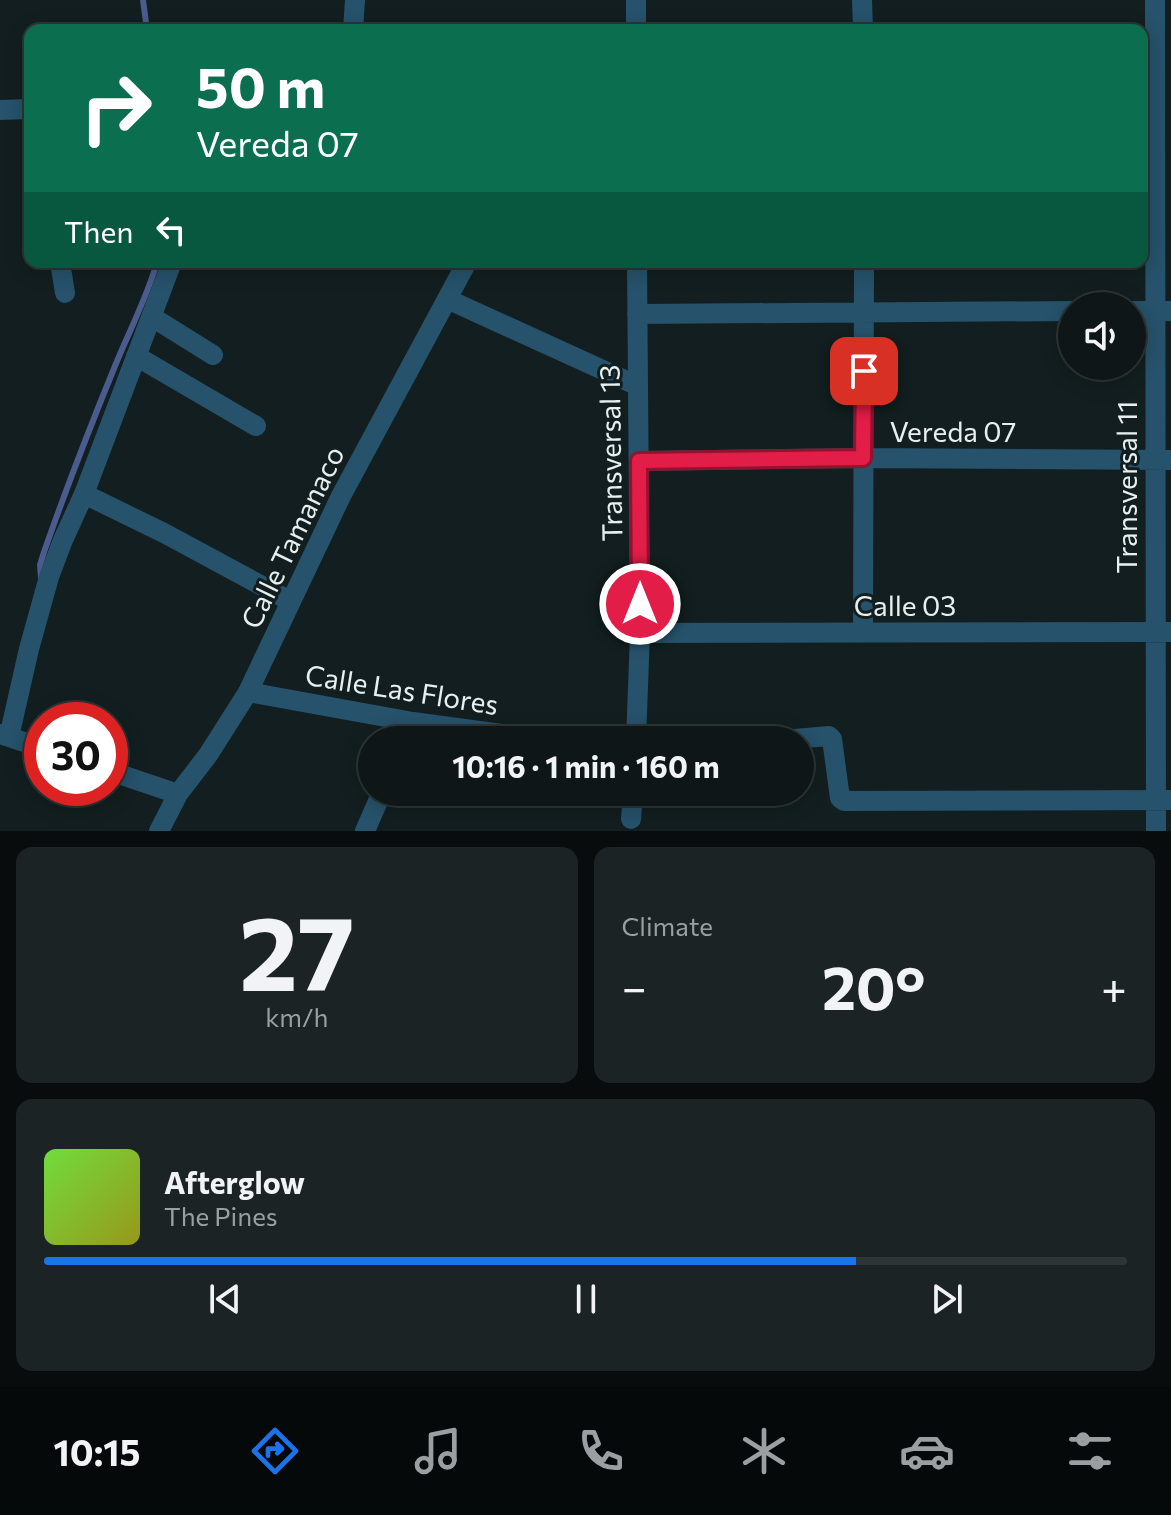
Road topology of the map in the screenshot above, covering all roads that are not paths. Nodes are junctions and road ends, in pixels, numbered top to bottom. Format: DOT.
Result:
graph roads {
  1 [pos="355,0"];
  2 [pos="636,0"];
  3 [pos="862,0"];
  4 [pos="1155,0"];
  5 [pos="353,24"];
  6 [pos="636,24"];
  7 [pos="863,24"];
  8 [pos="24,109"];
  9 [pos="0,110"];
  10 [pos="1156,158"];
  11 [pos="61,268"];
  12 [pos="170,268"];
  13 [pos="464,268"];
  14 [pos="637,268"];
  15 [pos="864,268"];
  16 [pos="65,293"];
  17 [pos="447,299"];
  18 [pos="1058,311"];
  19 [pos="1163,311"];
  20 [pos="864,313"];
  21 [pos="637,314"];
  22 [pos="152,317"];
  23 [pos="213,355"];
  24 [pos="136,356"];
  25 [pos="638,386"];
  26 [pos="256,426"];
  27 [pos="863,458"];
  28 [pos="1163,460"];
  29 [pos="639,461"];
  30 [pos="84,494"];
  31 [pos="290,601"];
  32 [pos="1163,632"];
  33 [pos="640,633"];
  34 [pos="863,633"];
  35 [pos="248,692"];
  36 [pos="388,726"];
  37 [pos="637,726"];
  38 [pos="4,736"];
  39 [pos="814,737"];
  40 [pos="24,742"];
  41 [pos="128,777"];
  42 [pos="178,794"];
  43 [pos="1164,800"];
  44 [pos="376,806"];
  45 [pos="632,806"];
  46 [pos="630,827"];
  47 [pos="159,831"];
  48 [pos="365,831"];
  49 [pos="1156,831"];
  1 -- 5 [label="street"];
  2 -- 6 [label="street"];
  3 -- 7 [label="street"];
  4 -- 10 [label="street, Transversal 11"];
  8 -- 9 [label="street"];
  10 -- 19 [label="street, Transversal 11"];
  11 -- 16 [label="street"];
  12 -- 22 [label="street"];
  13 -- 17 [label="street, Calle Tamanaco"];
  14 -- 21 [label="street, Transversal 13"];
  15 -- 20 [label="street"];
  17 -- 25 [label="street"];
  17 -- 31 [label="street, Calle Tamanaco"];
  18 -- 20 [label="street"];
  19 -- 28 [label="street, Transversal 11"];
  20 -- 21 [label="street"];
  20 -- 27 [label="street"];
  21 -- 25 [label="street, Transversal 13"];
  22 -- 23 [label="street"];
  22 -- 24 [label="street"];
  24 -- 26 [label="street"];
  24 -- 30 [label="street"];
  25 -- 29 [label="street, Transversal 13"];
  27 -- 28 [label="street, Vereda 07"];
  27 -- 29 [label="street, Vereda 07"];
  27 -- 34 [label="street"];
  28 -- 32 [label="street, Transversal 11"];
  29 -- 33 [label="street, Transversal 13"];
  30 -- 31 [label="street"];
  30 -- 38 [label="street"];
  31 -- 35 [label="street, Calle Tamanaco"];
  32 -- 34 [label="street, Calle 03"];
  32 -- 43 [label="street, Transversal 11"];
  33 -- 34 [label="street, Calle 03"];
  33 -- 37 [label="street, Transversal 13"];
  35 -- 36 [label="street, Calle Las Flores"];
  35 -- 42 [label="street, Calle Tamanaco"];
  38 -- 40 [label="street"];
  39 -- 43 [label="street"];
  41 -- 42 [label="street"];
  42 -- 47 [label="street, Calle Tamanaco"];
  43 -- 49 [label="street, Transversal 11"];
  44 -- 48 [label="street"];
  45 -- 46 [label="street"];
}
